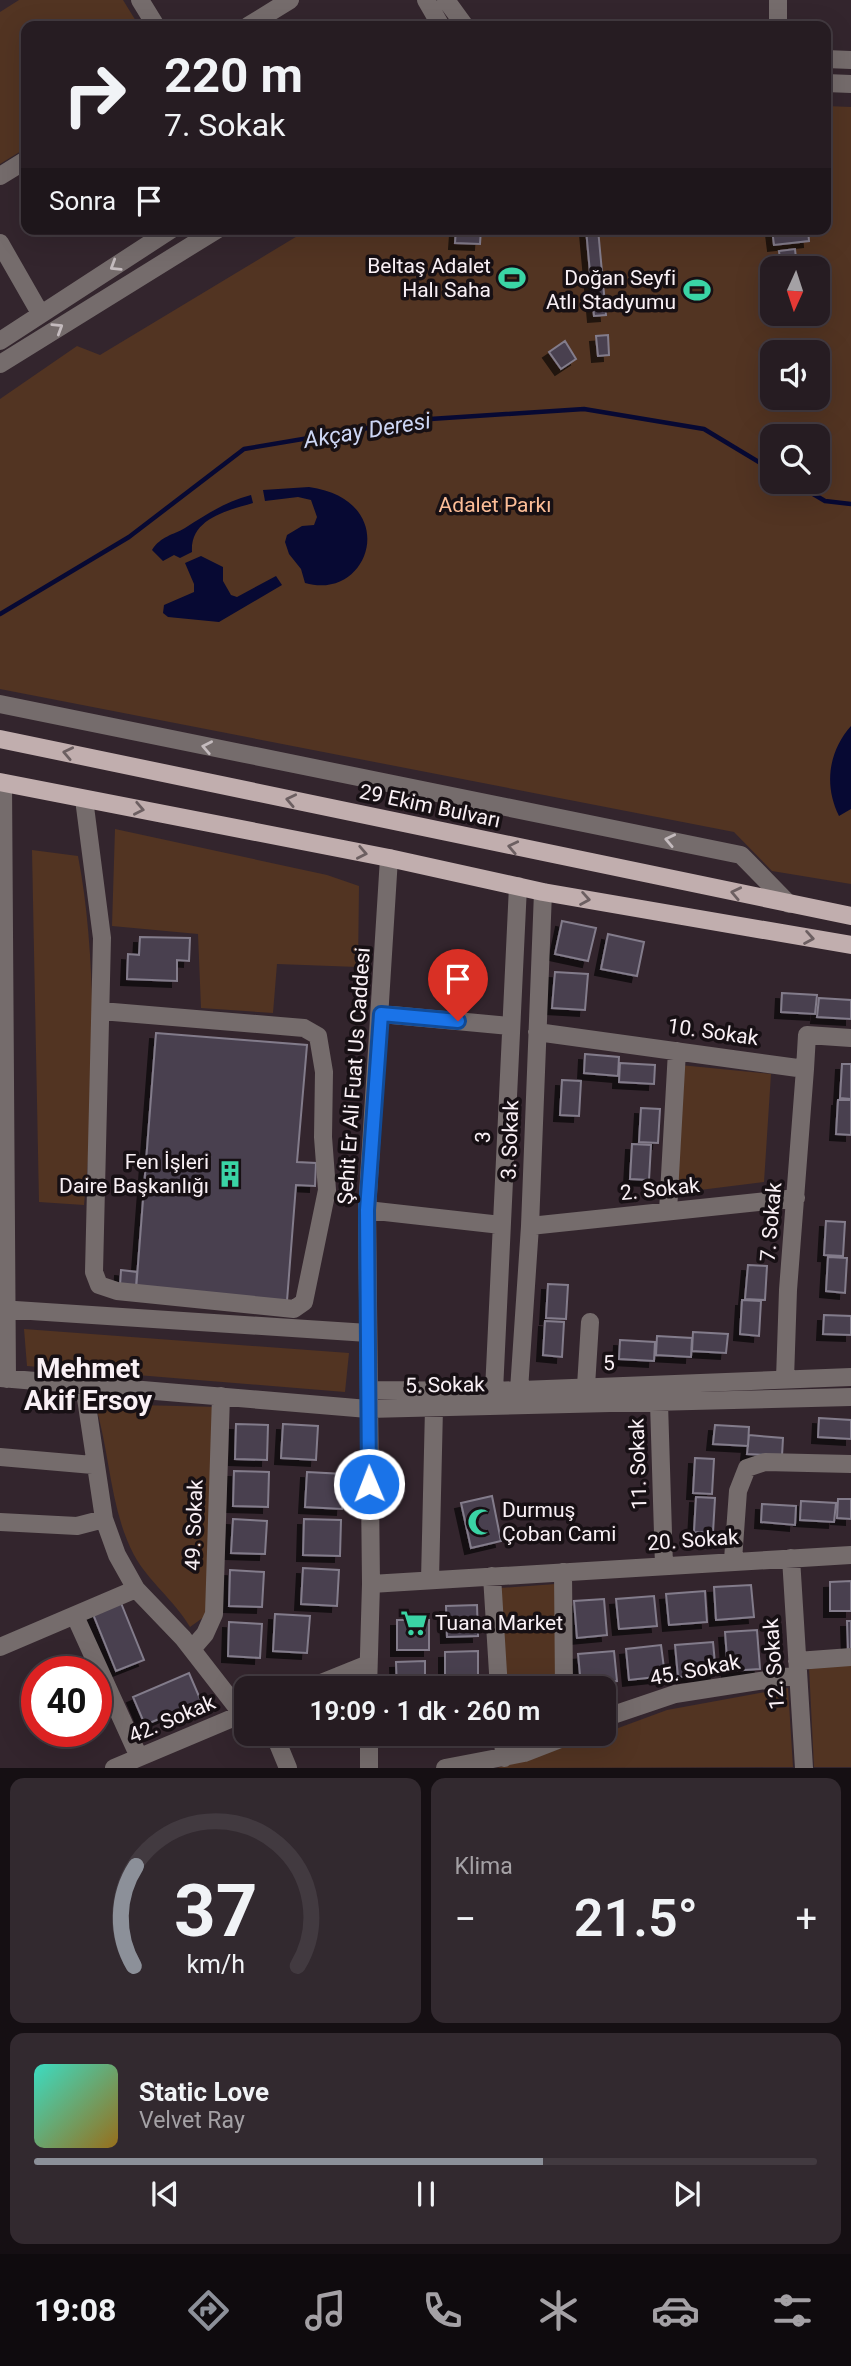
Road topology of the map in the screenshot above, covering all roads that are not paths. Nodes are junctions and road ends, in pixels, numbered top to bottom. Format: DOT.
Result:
graph roads {
  1 [pos="140,0"];
  2 [pos="290,0"];
  3 [pos="426,0"];
  4 [pos="446,0"];
  5 [pos="778,0"];
  6 [pos="153,21"];
  7 [pos="256,21"];
  8 [pos="438,21"];
  9 [pos="461,21"];
  10 [pos="778,21"];
  11 [pos="831,58"];
  12 [pos="851,60"];
  13 [pos="831,83"];
  14 [pos="851,84"];
  15 [pos="21,163"];
  16 [pos="0,176"];
  17 [pos="163,235"];
  18 [pos="208,235"];
  19 [pos="0,243"];
  20 [pos="40,313"];
  21 [pos="0,341"];
  22 [pos="0,364"];
  23 [pos="0,704"];
  24 [pos="0,739"];
  25 [pos="1,782"];
  26 [pos="84,799"];
  27 [pos="389,858"];
  28 [pos="518,886"];
  29 [pos="543,891"];
  30 [pos="789,904"];
  31 [pos="847,914"];
  32 [pos="851,945"];
  33 [pos="100,1011"];
  34 [pos="381,1014"];
  35 [pos="510,1026"];
  36 [pos="537,1032"];
  37 [pos="851,1038"];
  38 [pos="677,1051"];
  39 [pos="805,1069"];
  40 [pos="796,1198"];
  41 [pos="367,1210"];
  42 [pos="668,1211"];
  43 [pos="501,1225"];
  44 [pos="530,1226"];
  45 [pos="3,1309"];
  46 [pos="590,1322"];
  47 [pos="368,1333"];
  48 [pos="851,1377"];
  49 [pos="3,1378"];
  50 [pos="785,1379"];
  51 [pos="84,1385"];
  52 [pos="586,1386"];
  53 [pos="369,1390"];
  54 [pos="519,1390"];
  55 [pos="494,1391"];
  56 [pos="221,1396"];
  57 [pos="851,1397"];
  58 [pos="659,1403"];
  59 [pos="434,1408"];
  60 [pos="368,1409"];
  61 [pos="0,1457"];
  62 [pos="851,1464"];
  63 [pos="93,1465"];
  64 [pos="104,1520"];
  65 [pos="0,1522"];
  66 [pos="851,1555"];
  67 [pos="791,1558"];
  68 [pos="733,1559"];
  69 [pos="664,1566"];
  70 [pos="563,1572"];
  71 [pos="492,1576"];
  72 [pos="430,1580"];
  73 [pos="371,1584"];
  74 [pos="136,1590"];
  75 [pos="75,1616"];
  76 [pos="0,1647"];
  77 [pos="192,1649"];
  78 [pos="851,1657"];
  79 [pos="368,1664"];
  80 [pos="797,1668"];
  81 [pos="338,1676"];
  82 [pos="368,1676"];
  83 [pos="498,1676"];
  84 [pos="564,1676"];
  85 [pos="234,1701"];
  86 [pos="616,1714"];
  87 [pos="234,1717"];
  88 [pos="280,1746"];
  89 [pos="369,1746"];
  90 [pos="504,1746"];
  91 [pos="538,1746"];
  92 [pos="139,1757"];
  93 [pos="504,1758"];
  94 [pos="114,1768"];
  95 [pos="288,1768"];
  96 [pos="369,1768"];
  97 [pos="445,1768"];
  98 [pos="804,1768"];
  1 -- 6 [label="street"];
  2 -- 7 [label="street"];
  3 -- 8 [label="street"];
  4 -- 9 [label="street"];
  5 -- 10 [label="street"];
  11 -- 12 [label="street"];
  13 -- 14 [label="street"];
  15 -- 16 [label="street"];
  17 -- 20 [label="street, one-way"];
  22 -- 18 [label="street, one-way"];
  19 -- 20 [label="street"];
  20 -- 21 [label="street"];
  30 -- 23 [label="street, one-way"];
  30 -- 24 [label="main road, 29 Ekim Bulvarı, one-way"];
  25 -- 26 [label="main road"];
  25 -- 45 [label="street"];
  26 -- 27 [label="main road, one-way"];
  26 -- 33 [label="street"];
  27 -- 28 [label="main road"];
  27 -- 34 [label="street, Şehit Er Ali Fuat Us Caddesi"];
  28 -- 29 [label="main road"];
  28 -- 35 [label="street, 3"];
  29 -- 32 [label="main road, one-way"];
  29 -- 36 [label="street, 3. Sokak"];
  30 -- 31 [label="main road, 29 Ekim Bulvarı"];
  33 -- 33 [label="street"];
  34 -- 35 [label="street"];
  34 -- 41 [label="street, Şehit Er Ali Fuat Us Caddesi"];
  35 -- 43 [label="street, 3"];
  36 -- 38 [label="street, 10. Sokak"];
  36 -- 44 [label="street, 3. Sokak"];
  37 -- 39 [label="street"];
  38 -- 39 [label="street, 10. Sokak"];
  38 -- 42 [label="street"];
  39 -- 40 [label="street, 7. Sokak"];
  40 -- 42 [label="street, 2. Sokak"];
  40 -- 50 [label="street, 7. Sokak"];
  41 -- 43 [label="street"];
  41 -- 47 [label="street, Şehit Er Ali Fuat Us Caddesi"];
  42 -- 44 [label="street, 2. Sokak"];
  43 -- 55 [label="street, 3"];
  44 -- 54 [label="street, 3. Sokak"];
  45 -- 47 [label="street"];
  45 -- 49 [label="street"];
  46 -- 52 [label="street"];
  47 -- 53 [label="street, Şehit Er Ali Fuat Us Caddesi"];
  48 -- 50 [label="street, 5"];
  49 -- 51 [label="street, 5. Sokak"];
  50 -- 52 [label="street, 5"];
  51 -- 56 [label="street, 5. Sokak"];
  51 -- 63 [label="street"];
  52 -- 54 [label="street, 5"];
  53 -- 55 [label="street, 5"];
  53 -- 60 [label="street, Şehit Er Ali Fuat Us Caddesi"];
  54 -- 55 [label="street, 5"];
  56 -- 60 [label="street, 5. Sokak"];
  56 -- 77 [label="street, 49. Sokak"];
  57 -- 58 [label="street, 5. Sokak"];
  58 -- 59 [label="street, 5. Sokak"];
  58 -- 69 [label="street, 11. Sokak"];
  59 -- 60 [label="street, 5. Sokak"];
  59 -- 72 [label="street"];
  60 -- 73 [label="street, Şehit Er Ali Fuat Us Caddesi"];
  61 -- 63 [label="street"];
  62 -- 68 [label="street"];
  63 -- 64 [label="street"];
  64 -- 65 [label="street"];
  64 -- 74 [label="street"];
  66 -- 67 [label="street, 20. Sokak"];
  67 -- 68 [label="street, 20. Sokak"];
  67 -- 80 [label="street, 12. Sokak"];
  68 -- 69 [label="street, 20. Sokak"];
  69 -- 70 [label="street, 20. Sokak"];
  70 -- 71 [label="street, 20. Sokak"];
  70 -- 84 [label="street"];
  71 -- 72 [label="street, 20. Sokak"];
  71 -- 83 [label="street"];
  72 -- 73 [label="street, 20. Sokak"];
  73 -- 79 [label="street, Şehit Er Ali Fuat Us Caddesi"];
  74 -- 75 [label="street"];
  74 -- 77 [label="street"];
  75 -- 76 [label="street"];
  75 -- 92 [label="street"];
  77 -- 85 [label="street"];
  78 -- 80 [label="street, 45. Sokak"];
  79 -- 81 [label="street"];
  79 -- 82 [label="street, Şehit Er Ali Fuat Us Caddesi"];
  80 -- 86 [label="street, 45. Sokak"];
  80 -- 98 [label="street, 12. Sokak"];
  87 -- 92 [label="street, 42. Sokak"];
  88 -- 95 [label="street"];
  89 -- 96 [label="street"];
  90 -- 93 [label="street"];
  91 -- 93 [label="street"];
  92 -- 94 [label="street, 42. Sokak"];
  93 -- 97 [label="street"];
}
